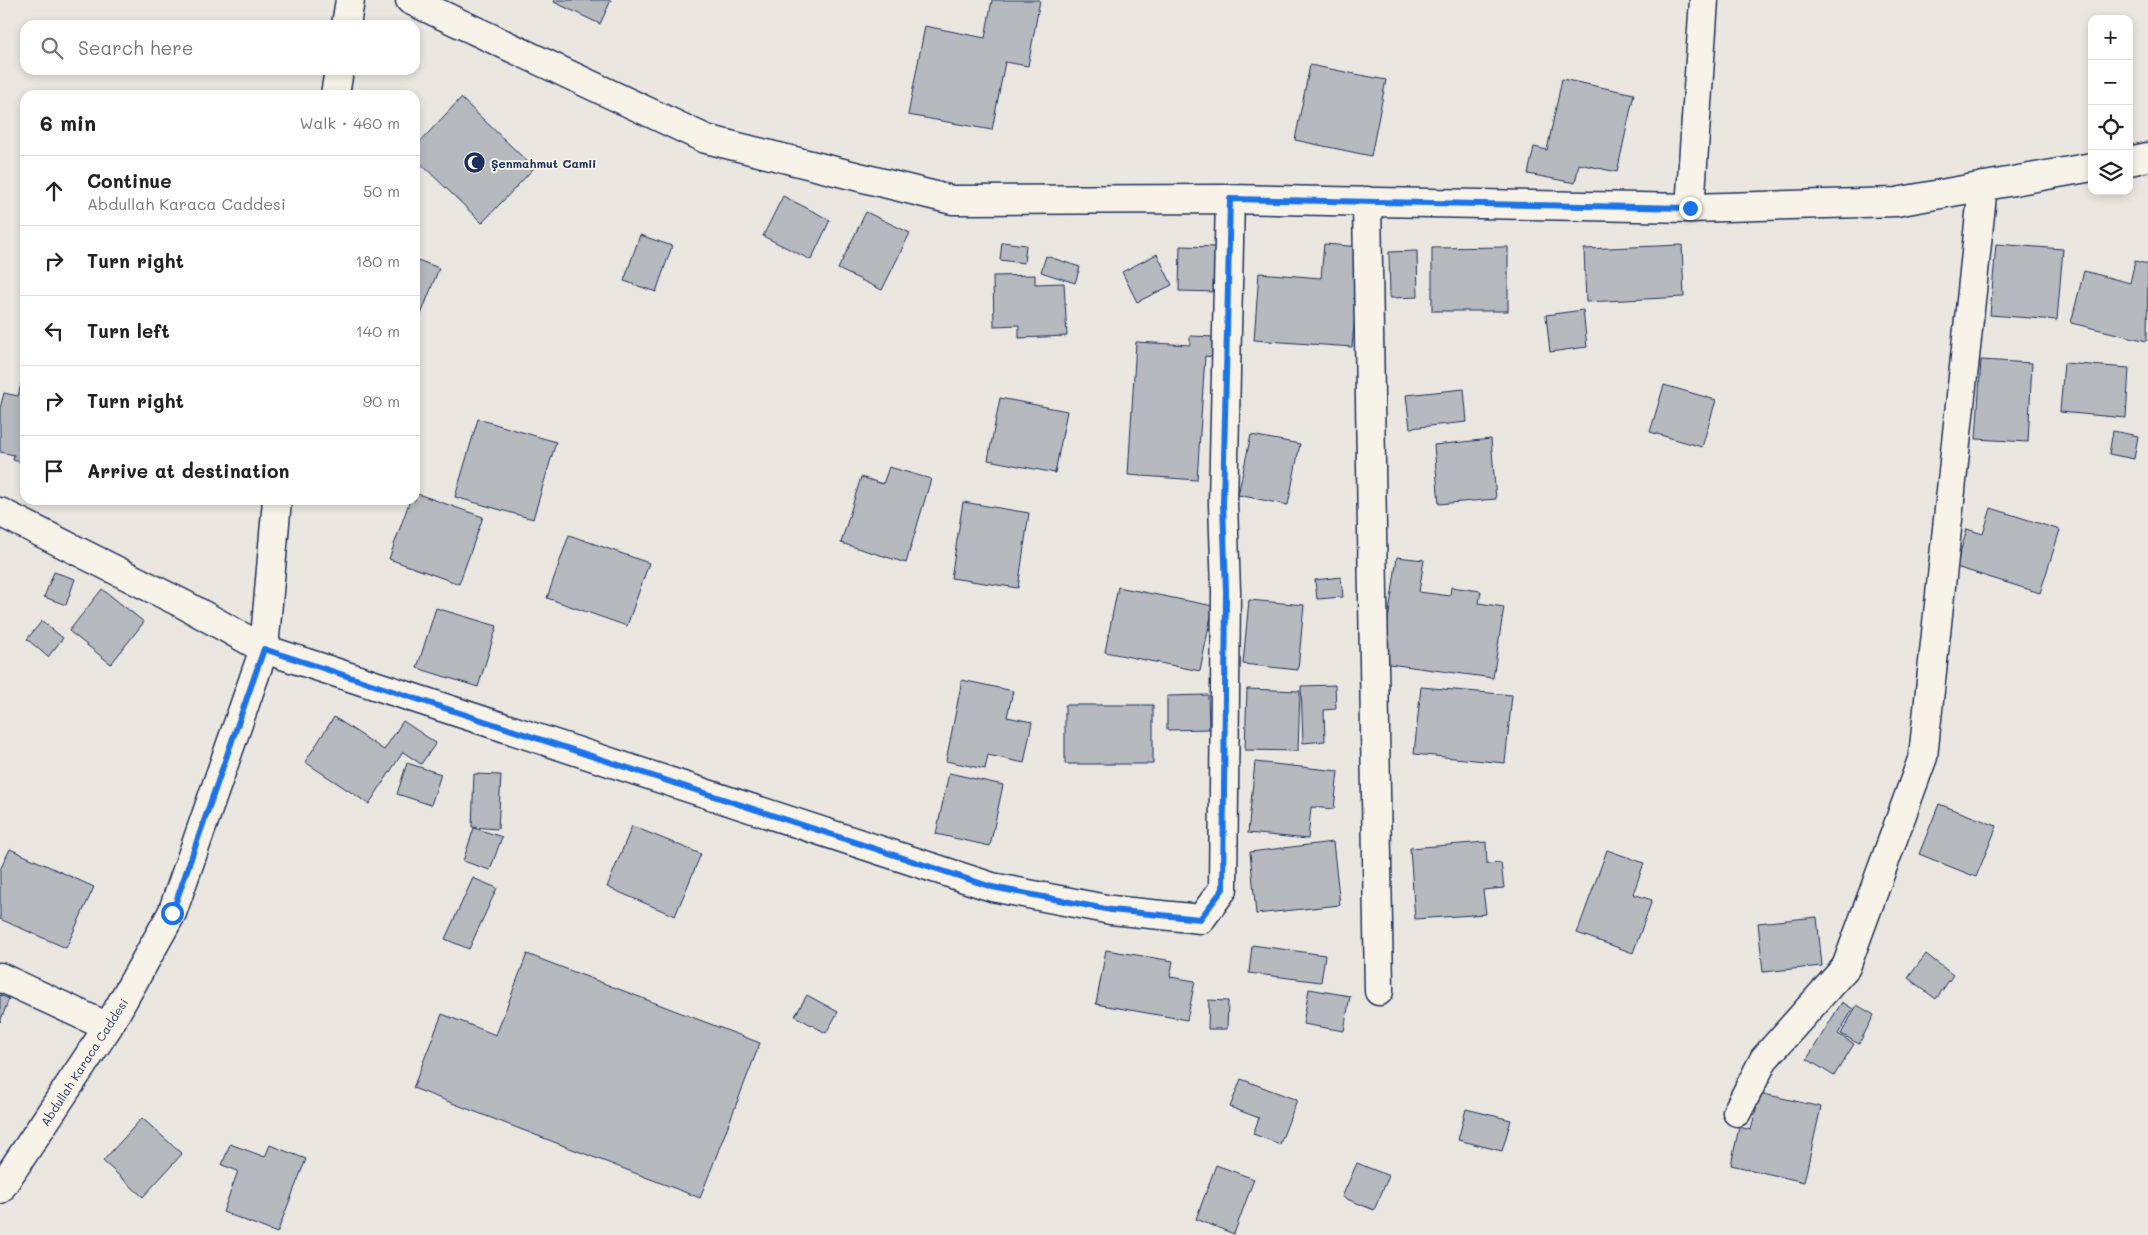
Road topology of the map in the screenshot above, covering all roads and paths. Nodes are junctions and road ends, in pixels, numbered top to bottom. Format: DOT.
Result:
graph roads {
  1 [pos="350,0"];
  2 [pos="410,0"];
  3 [pos="1704,0"];
  4 [pos="347,20"];
  5 [pos="338,75"];
  6 [pos="336,90"];
  7 [pos="2148,158"];
  8 [pos="2133,160"];
  9 [pos="2088,168"];
  10 [pos="1984,186"];
  11 [pos="1230,199"];
  12 [pos="1367,201"];
  13 [pos="1690,208"];
  14 [pos="277,505"];
  15 [pos="0,512"];
  16 [pos="264,649"];
  17 [pos="0,977"];
  18 [pos="1379,991"];
  19 [pos="108,1028"];
  20 [pos="1737,1112"];
  21 [pos="0,1189"];
  1 -- 4 [label="street"];
  2 -- 11 [label="street"];
  3 -- 13 [label="street"];
  5 -- 6 [label="street"];
  7 -- 8 [label="street"];
  9 -- 10 [label="street"];
  10 -- 13 [label="street"];
  10 -- 20 [label="street"];
  11 -- 12 [label="street"];
  11 -- 16 [label="street"];
  12 -- 13 [label="street"];
  12 -- 18 [label="street"];
  14 -- 16 [label="street, Abdullah Karaca Caddesi"];
  15 -- 16 [label="street"];
  16 -- 19 [label="street, Abdullah Karaca Caddesi"];
  17 -- 19 [label="street"];
  19 -- 21 [label="street, Abdullah Karaca Caddesi"];
}
